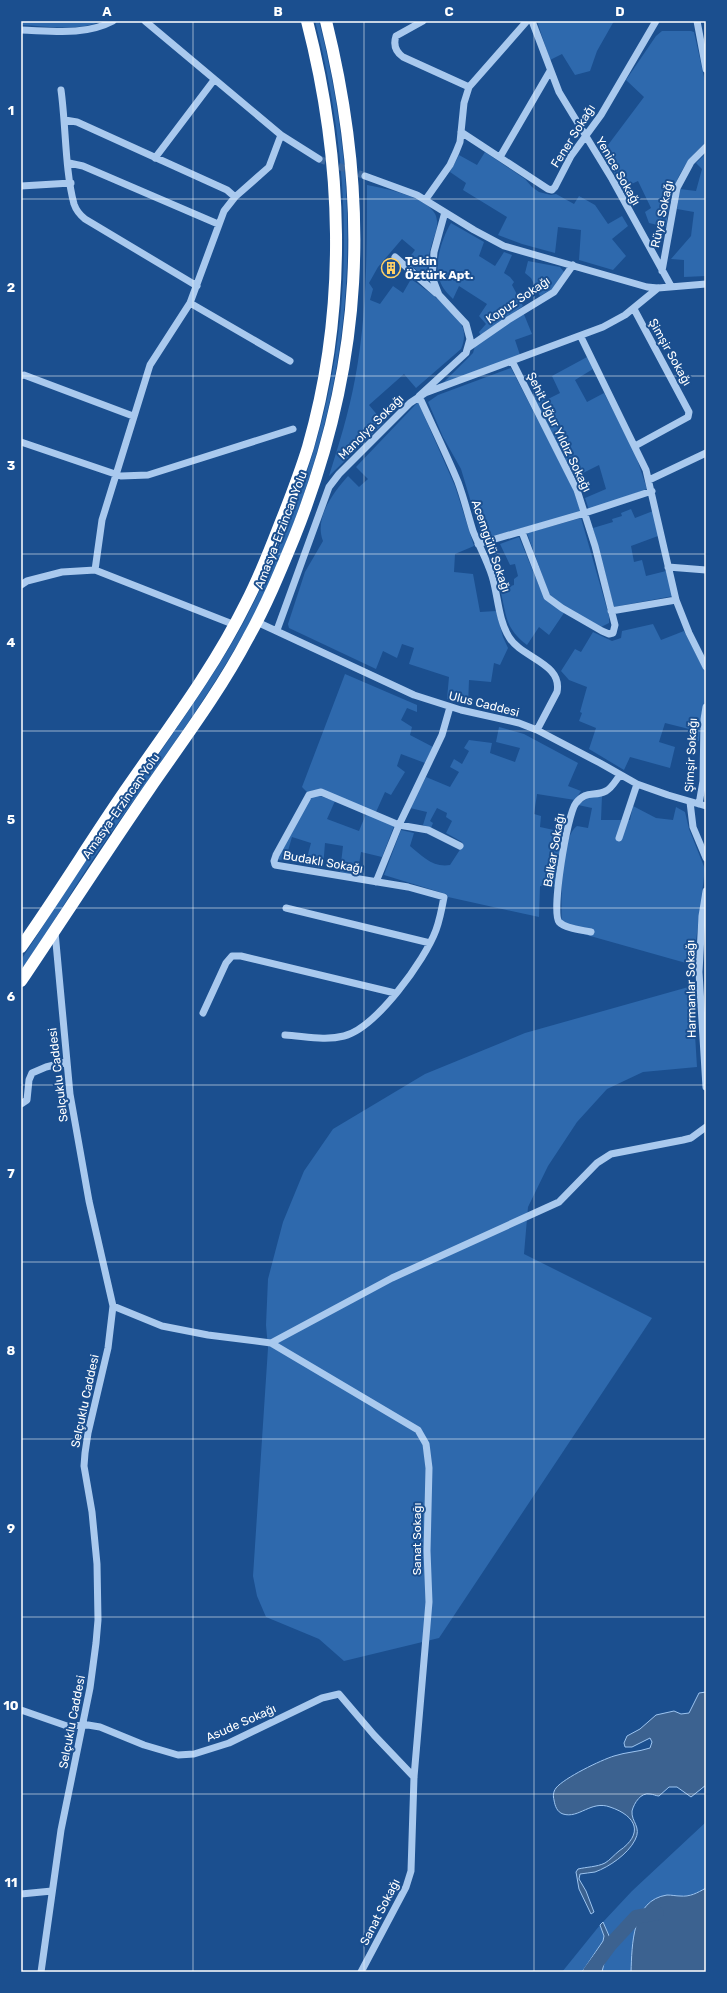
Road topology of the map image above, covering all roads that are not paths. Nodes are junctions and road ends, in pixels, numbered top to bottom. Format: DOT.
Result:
graph roads {
  1 [pos="113,21"];
  2 [pos="146,21"];
  3 [pos="307,21"];
  4 [pos="326,21"];
  5 [pos="423,21"];
  6 [pos="527,21"];
  7 [pos="532,21"];
  8 [pos="656,21"];
  9 [pos="697,21"];
  10 [pos="21,30"];
  11 [pos="706,69"];
  12 [pos="550,71"];
  13 [pos="214,80"];
  14 [pos="469,87"];
  15 [pos="61,90"];
  16 [pos="65,120"];
  17 [pos="461,132"];
  18 [pos="281,135"];
  19 [pos="586,137"];
  20 [pos="706,147"];
  21 [pos="500,157"];
  22 [pos="155,158"];
  23 [pos="319,159"];
  24 [pos="69,163"];
  25 [pos="365,176"];
  26 [pos="71,183"];
  27 [pos="21,186"];
  28 [pos="235,197"];
  29 [pos="426,200"];
  30 [pos="445,212"];
  31 [pos="218,224"];
  32 [pos="395,257"];
  33 [pos="573,265"];
  34 [pos="662,271"];
  35 [pos="706,284"];
  36 [pos="197,286"];
  37 [pos="671,286"];
  38 [pos="658,288"];
  39 [pos="439,295"];
  40 [pos="190,303"];
  41 [pos="634,309"];
  42 [pos="581,336"];
  43 [pos="469,347"];
  44 [pos="290,361"];
  45 [pos="512,361"];
  46 [pos="21,376"];
  47 [pos="419,396"];
  48 [pos="133,416"];
  49 [pos="293,429"];
  50 [pos="21,442"];
  51 [pos="635,446"];
  52 [pos="706,453"];
  53 [pos="115,474"];
  54 [pos="649,480"];
  55 [pos="652,491"];
  56 [pos="585,513"];
  57 [pos="522,532"];
  58 [pos="478,544"];
  59 [pos="668,567"];
  60 [pos="95,570"];
  61 [pos="706,570"];
  62 [pos="21,585"];
  63 [pos="676,600"];
  64 [pos="611,611"];
  65 [pos="257,622"];
  66 [pos="235,625"];
  67 [pos="277,630"];
  68 [pos="706,667"];
  69 [pos="450,707"];
  70 [pos="706,708"];
  71 [pos="537,730"];
  72 [pos="705,730"];
  73 [pos="620,775"];
  74 [pos="637,784"];
  75 [pos="706,794"];
  76 [pos="690,802"];
  77 [pos="702,805"];
  78 [pos="399,825"];
  79 [pos="619,838"];
  80 [pos="460,846"];
  81 [pos="706,858"];
  82 [pos="376,882"];
  83 [pos="706,891"];
  84 [pos="286,908"];
  85 [pos="54,930"];
  86 [pos="591,932"];
  87 [pos="430,943"];
  88 [pos="21,947"];
  89 [pos="21,981"];
  90 [pos="395,994"];
  91 [pos="203,1013"];
  92 [pos="285,1035"];
  93 [pos="66,1062"];
  94 [pos="706,1087"];
  95 [pos="21,1104"];
  96 [pos="706,1127"];
  97 [pos="113,1306"];
  98 [pos="271,1343"];
  99 [pos="21,1710"];
  100 [pos="81,1727"];
  101 [pos="414,1777"];
  102 [pos="52,1891"];
  103 [pos="21,1894"];
  104 [pos="41,1972"];
  105 [pos="361,1972"];
  1 -- 10 [label="street"];
  2 -- 13 [label="street"];
  3 -- 66 [label="highway, Amasya-Erzincan Yolu"];
  4 -- 65 [label="highway, Amasya-Erzincan Yolu"];
  5 -- 14 [label="street"];
  6 -- 14 [label="street"];
  7 -- 12 [label="street, Yenice Sokağı"];
  8 -- 19 [label="street, Fener Sokağı"];
  9 -- 11 [label="street"];
  12 -- 19 [label="street, Yenice Sokağı"];
  12 -- 21 [label="street"];
  13 -- 18 [label="street"];
  13 -- 22 [label="street"];
  14 -- 17 [label="street"];
  15 -- 16 [label="street"];
  16 -- 22 [label="street"];
  16 -- 24 [label="street"];
  17 -- 21 [label="street, Fener Sokağı"];
  17 -- 29 [label="street"];
  18 -- 23 [label="street"];
  18 -- 28 [label="street"];
  19 -- 21 [label="street, Fener Sokağı"];
  19 -- 34 [label="street, Yenice Sokağı"];
  20 -- 34 [label="street, Rüya Sokağı"];
  22 -- 28 [label="street"];
  24 -- 26 [label="street"];
  24 -- 31 [label="street"];
  25 -- 29 [label="street"];
  26 -- 27 [label="street"];
  26 -- 36 [label="street"];
  28 -- 31 [label="street"];
  29 -- 30 [label="street"];
  30 -- 33 [label="street"];
  30 -- 39 [label="street"];
  31 -- 36 [label="street"];
  32 -- 39 [label="street"];
  33 -- 38 [label="street"];
  33 -- 43 [label="street, Kopuz Sokağı"];
  34 -- 37 [label="street, Yenice Sokağı"];
  35 -- 37 [label="street"];
  36 -- 40 [label="street"];
  37 -- 38 [label="street"];
  38 -- 41 [label="street, Manolya Sokağı"];
  39 -- 43 [label="street"];
  40 -- 44 [label="street"];
  40 -- 48 [label="street"];
  41 -- 42 [label="street, Manolya Sokağı"];
  41 -- 51 [label="street, Şimşir Sokağı"];
  42 -- 45 [label="street, Manolya Sokağı"];
  42 -- 51 [label="street"];
  43 -- 47 [label="street, Kopuz Sokağı"];
  45 -- 47 [label="street, Manolya Sokağı"];
  45 -- 56 [label="street, Şehit Uğur Yıldız Sokağı"];
  46 -- 48 [label="street"];
  47 -- 58 [label="street, Acemgülü Sokağı"];
  47 -- 67 [label="street, Manolya Sokağı"];
  48 -- 53 [label="street"];
  49 -- 53 [label="street"];
  50 -- 53 [label="street"];
  51 -- 54 [label="street"];
  52 -- 54 [label="street"];
  53 -- 60 [label="street"];
  54 -- 55 [label="street"];
  55 -- 56 [label="street"];
  55 -- 59 [label="street"];
  56 -- 57 [label="street"];
  56 -- 64 [label="street, Şehit Uğur Yıldız Sokağı"];
  57 -- 58 [label="street"];
  57 -- 64 [label="street, Şehit Uğur Yıldız Sokağı"];
  58 -- 71 [label="street, Acemgülü Sokağı"];
  59 -- 61 [label="street"];
  59 -- 63 [label="street"];
  60 -- 62 [label="street"];
  60 -- 66 [label="street"];
  63 -- 64 [label="street"];
  63 -- 68 [label="street"];
  65 -- 67 [label="street, Ulus Caddesi"];
  65 -- 85 [label="highway, Amasya-Erzincan Yolu"];
  66 -- 88 [label="highway, Amasya-Erzincan Yolu"];
  67 -- 69 [label="street, Ulus Caddesi"];
  69 -- 71 [label="street, Ulus Caddesi"];
  69 -- 78 [label="street, Budaklı Sokağı"];
  70 -- 72 [label="street, Şimşir Sokağı"];
  71 -- 73 [label="street, Ulus Caddesi"];
  72 -- 77 [label="street, Şimşir Sokağı"];
  73 -- 74 [label="street, Ulus Caddesi"];
  73 -- 86 [label="street, Balkar Sokağı"];
  74 -- 76 [label="street, Ulus Caddesi"];
  74 -- 79 [label="street"];
  75 -- 77 [label="street"];
  76 -- 77 [label="street, Ulus Caddesi"];
  76 -- 81 [label="street"];
  78 -- 80 [label="street, Budaklı Sokağı"];
  78 -- 82 [label="street, Budaklı Sokağı"];
  78 -- 82 [label="street, Budaklı Sokağı"];
  82 -- 87 [label="street, Budaklı Sokağı"];
  83 -- 94 [label="street, Harmanlar Sokağı"];
  84 -- 87 [label="street"];
  85 -- 89 [label="highway, Amasya-Erzincan Yolu"];
  85 -- 93 [label="street, Selçuklu Caddesi"];
  87 -- 90 [label="street, Budaklı Sokağı"];
  90 -- 91 [label="street"];
  90 -- 92 [label="street, Budaklı Sokağı"];
  93 -- 95 [label="street"];
  93 -- 97 [label="street, Selçuklu Caddesi"];
  96 -- 98 [label="street"];
  97 -- 98 [label="street, Sanat Sokağı"];
  97 -- 100 [label="street, Selçuklu Caddesi"];
  98 -- 101 [label="street, Sanat Sokağı"];
  99 -- 100 [label="street, Asude Sokağı"];
  100 -- 101 [label="street, Asude Sokağı"];
  100 -- 102 [label="street, Selçuklu Caddesi"];
  101 -- 105 [label="street, Sanat Sokağı"];
  102 -- 103 [label="street"];
  102 -- 104 [label="street, Selçuklu Caddesi"];
}
